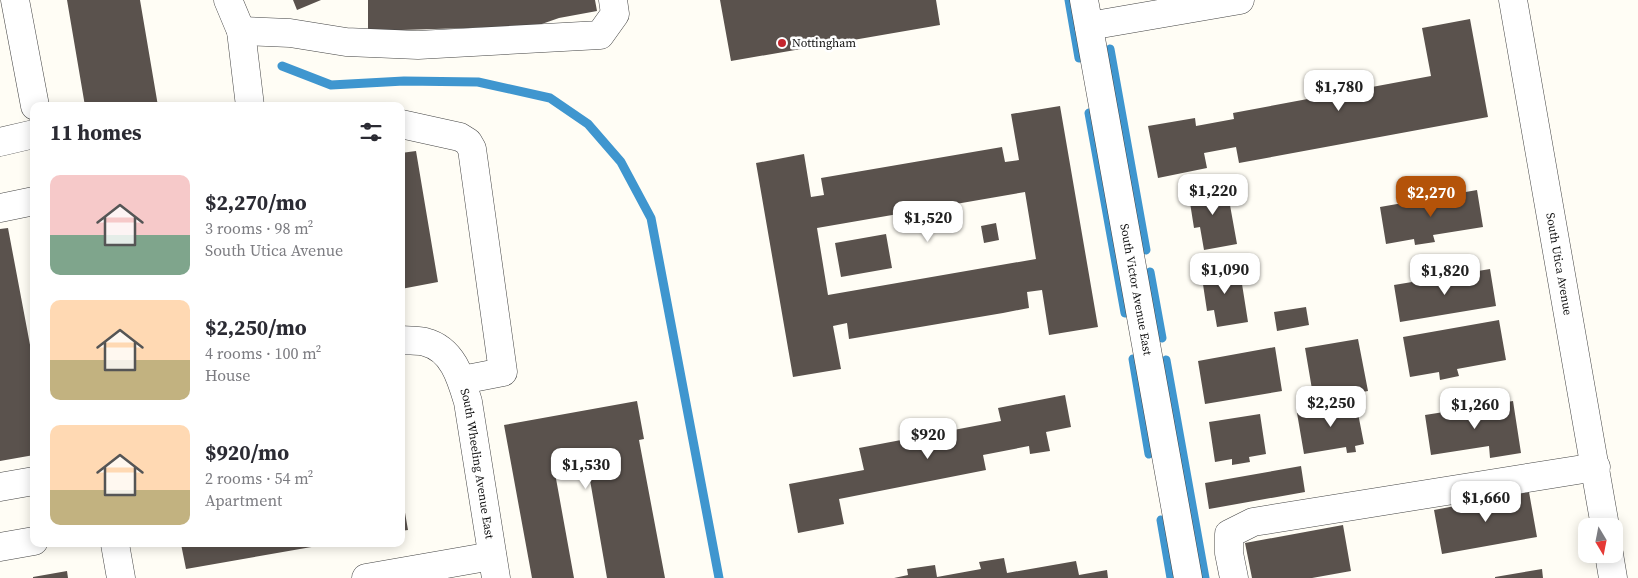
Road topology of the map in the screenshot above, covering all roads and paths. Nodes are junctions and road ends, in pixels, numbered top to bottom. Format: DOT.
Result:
graph roads {
  1 [pos="15,0"];
  2 [pos="228,0"];
  3 [pos="613,0"];
  4 [pos="1240,0"];
  5 [pos="1513,0"];
  6 [pos="1087,13"];
  7 [pos="241,31"];
  8 [pos="34,102"];
  9 [pos="250,102"];
  10 [pos="405,125"];
  11 [pos="30,135"];
  12 [pos="0,142"];
  13 [pos="30,202"];
  14 [pos="0,208"];
  15 [pos="405,340"];
  16 [pos="462,380"];
  17 [pos="1596,467"];
  18 [pos="30,482"];
  19 [pos="0,488"];
  20 [pos="1604,518"];
  21 [pos="30,542"];
  22 [pos="0,547"];
  23 [pos="116,547"];
  24 [pos="1610,563"];
  25 [pos="494,567"];
  26 [pos="121,578"];
  27 [pos="366,578"];
  28 [pos="1188,578"];
  29 [pos="1234,578"];
  30 [pos="1613,578"];
  1 -- 8 [label="street"];
  2 -- 7 [label="street"];
  3 -- 7 [label="street"];
  4 -- 6 [label="street"];
  5 -- 17 [label="street, South Utica Avenue"];
  6 -- 28 [label="street, South Victor Avenue East"];
  7 -- 9 [label="street"];
  10 -- 16 [label="street"];
  11 -- 12 [label="street"];
  13 -- 14 [label="street"];
  15 -- 16 [label="street, South Wheeling Avenue East"];
  16 -- 25 [label="street, South Wheeling Avenue East"];
  17 -- 20 [label="street, South Utica Avenue"];
  17 -- 29 [label="street"];
  18 -- 19 [label="street"];
  21 -- 22 [label="street"];
  23 -- 26 [label="street"];
  24 -- 30 [label="street"];
  25 -- 27 [label="street"];
}
